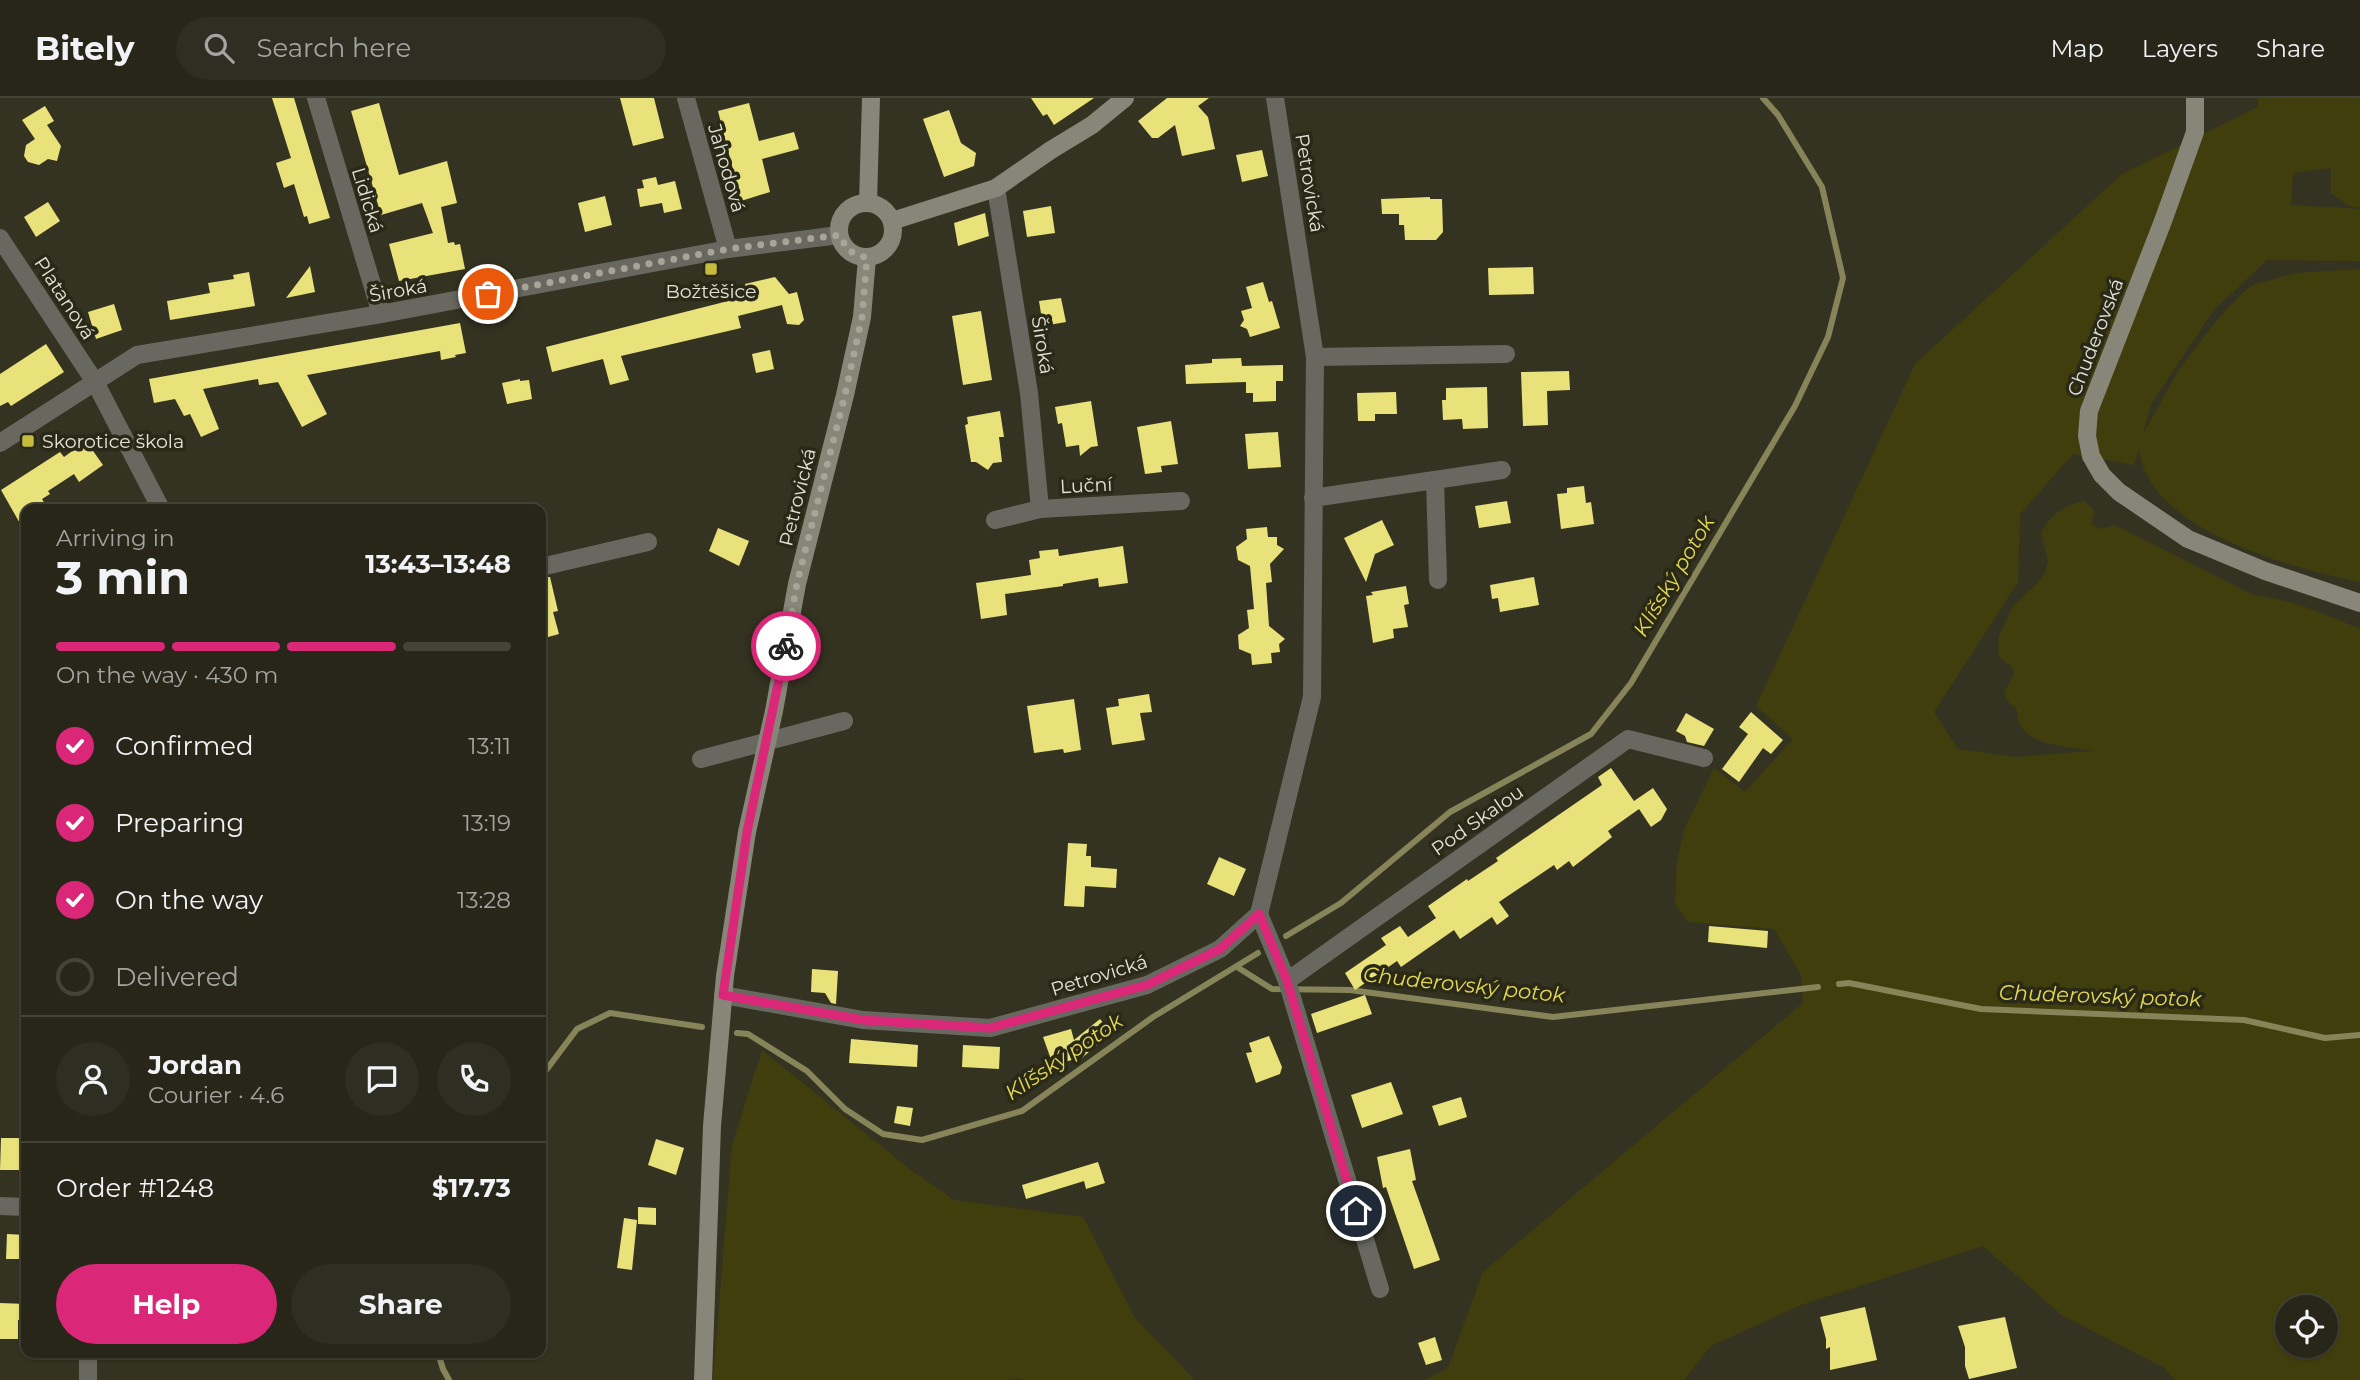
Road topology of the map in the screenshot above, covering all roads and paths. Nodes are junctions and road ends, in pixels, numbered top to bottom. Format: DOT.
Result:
graph roads {
  1 [pos="316,98"];
  2 [pos="686,98"];
  3 [pos="871,98"];
  4 [pos="1125,98"];
  5 [pos="1275,98"];
  6 [pos="2195,98"];
  7 [pos="996,188"];
  8 [pos="868,203"];
  9 [pos="892,221"];
  10 [pos="839,235"];
  11 [pos="0,238"];
  12 [pos="728,249"];
  13 [pos="867,258"];
  14 [pos="381,314"];
  15 [pos="1506,354"];
  16 [pos="1315,357"];
  17 [pos="95,382"];
  18 [pos="0,443"];
  19 [pos="1502,470"];
  20 [pos="1434,480"];
  21 [pos="1313,498"];
  22 [pos="1181,501"];
  23 [pos="158,504"];
  24 [pos="1040,509"];
  25 [pos="995,520"];
  26 [pos="648,542"];
  27 [pos="546,566"];
  28 [pos="1438,580"];
  29 [pos="2360,603"];
  30 [pos="844,720"];
  31 [pos="1704,758"];
  32 [pos="701,759"];
  33 [pos="1259,914"];
  34 [pos="1287,982"];
  35 [pos="723,995"];
  36 [pos="0,1206"];
  37 [pos="21,1208"];
  38 [pos="1380,1289"];
  39 [pos="88,1358"];
  40 [pos="88,1380"];
  41 [pos="703,1380"];
  1 -- 14 [label="street, Lidická"];
  2 -- 12 [label="street, Jahodová"];
  3 -- 8 [label="main road"];
  4 -- 7 [label="main road"];
  5 -- 16 [label="street, Petrovická"];
  6 -- 29 [label="main road, Chuderovská"];
  7 -- 9 [label="main road"];
  7 -- 24 [label="street, Široká"];
  8 -- 9 [label="main road"];
  8 -- 10 [label="main road"];
  9 -- 13 [label="main road"];
  10 -- 12 [label="street, Široká"];
  10 -- 13 [label="main road"];
  11 -- 17 [label="street, Platanová"];
  12 -- 14 [label="street, Široká"];
  13 -- 35 [label="main road, Petrovická"];
  14 -- 17 [label="street, Široká"];
  15 -- 16 [label="street"];
  16 -- 21 [label="street, Petrovická"];
  17 -- 18 [label="street, Široká"];
  17 -- 23 [label="street, Platanová"];
  19 -- 20 [label="street"];
  20 -- 21 [label="street"];
  20 -- 28 [label="street"];
  21 -- 33 [label="street, Petrovická"];
  22 -- 24 [label="street, Luční"];
  24 -- 25 [label="street, Luční"];
  26 -- 27 [label="street"];
  30 -- 32 [label="street"];
  31 -- 34 [label="street, Pod Skalou"];
  33 -- 34 [label="street"];
  33 -- 35 [label="street, Petrovická"];
  34 -- 38 [label="street"];
  35 -- 41 [label="main road, Petrovická"];
  36 -- 37 [label="street"];
  39 -- 40 [label="street"];
}
